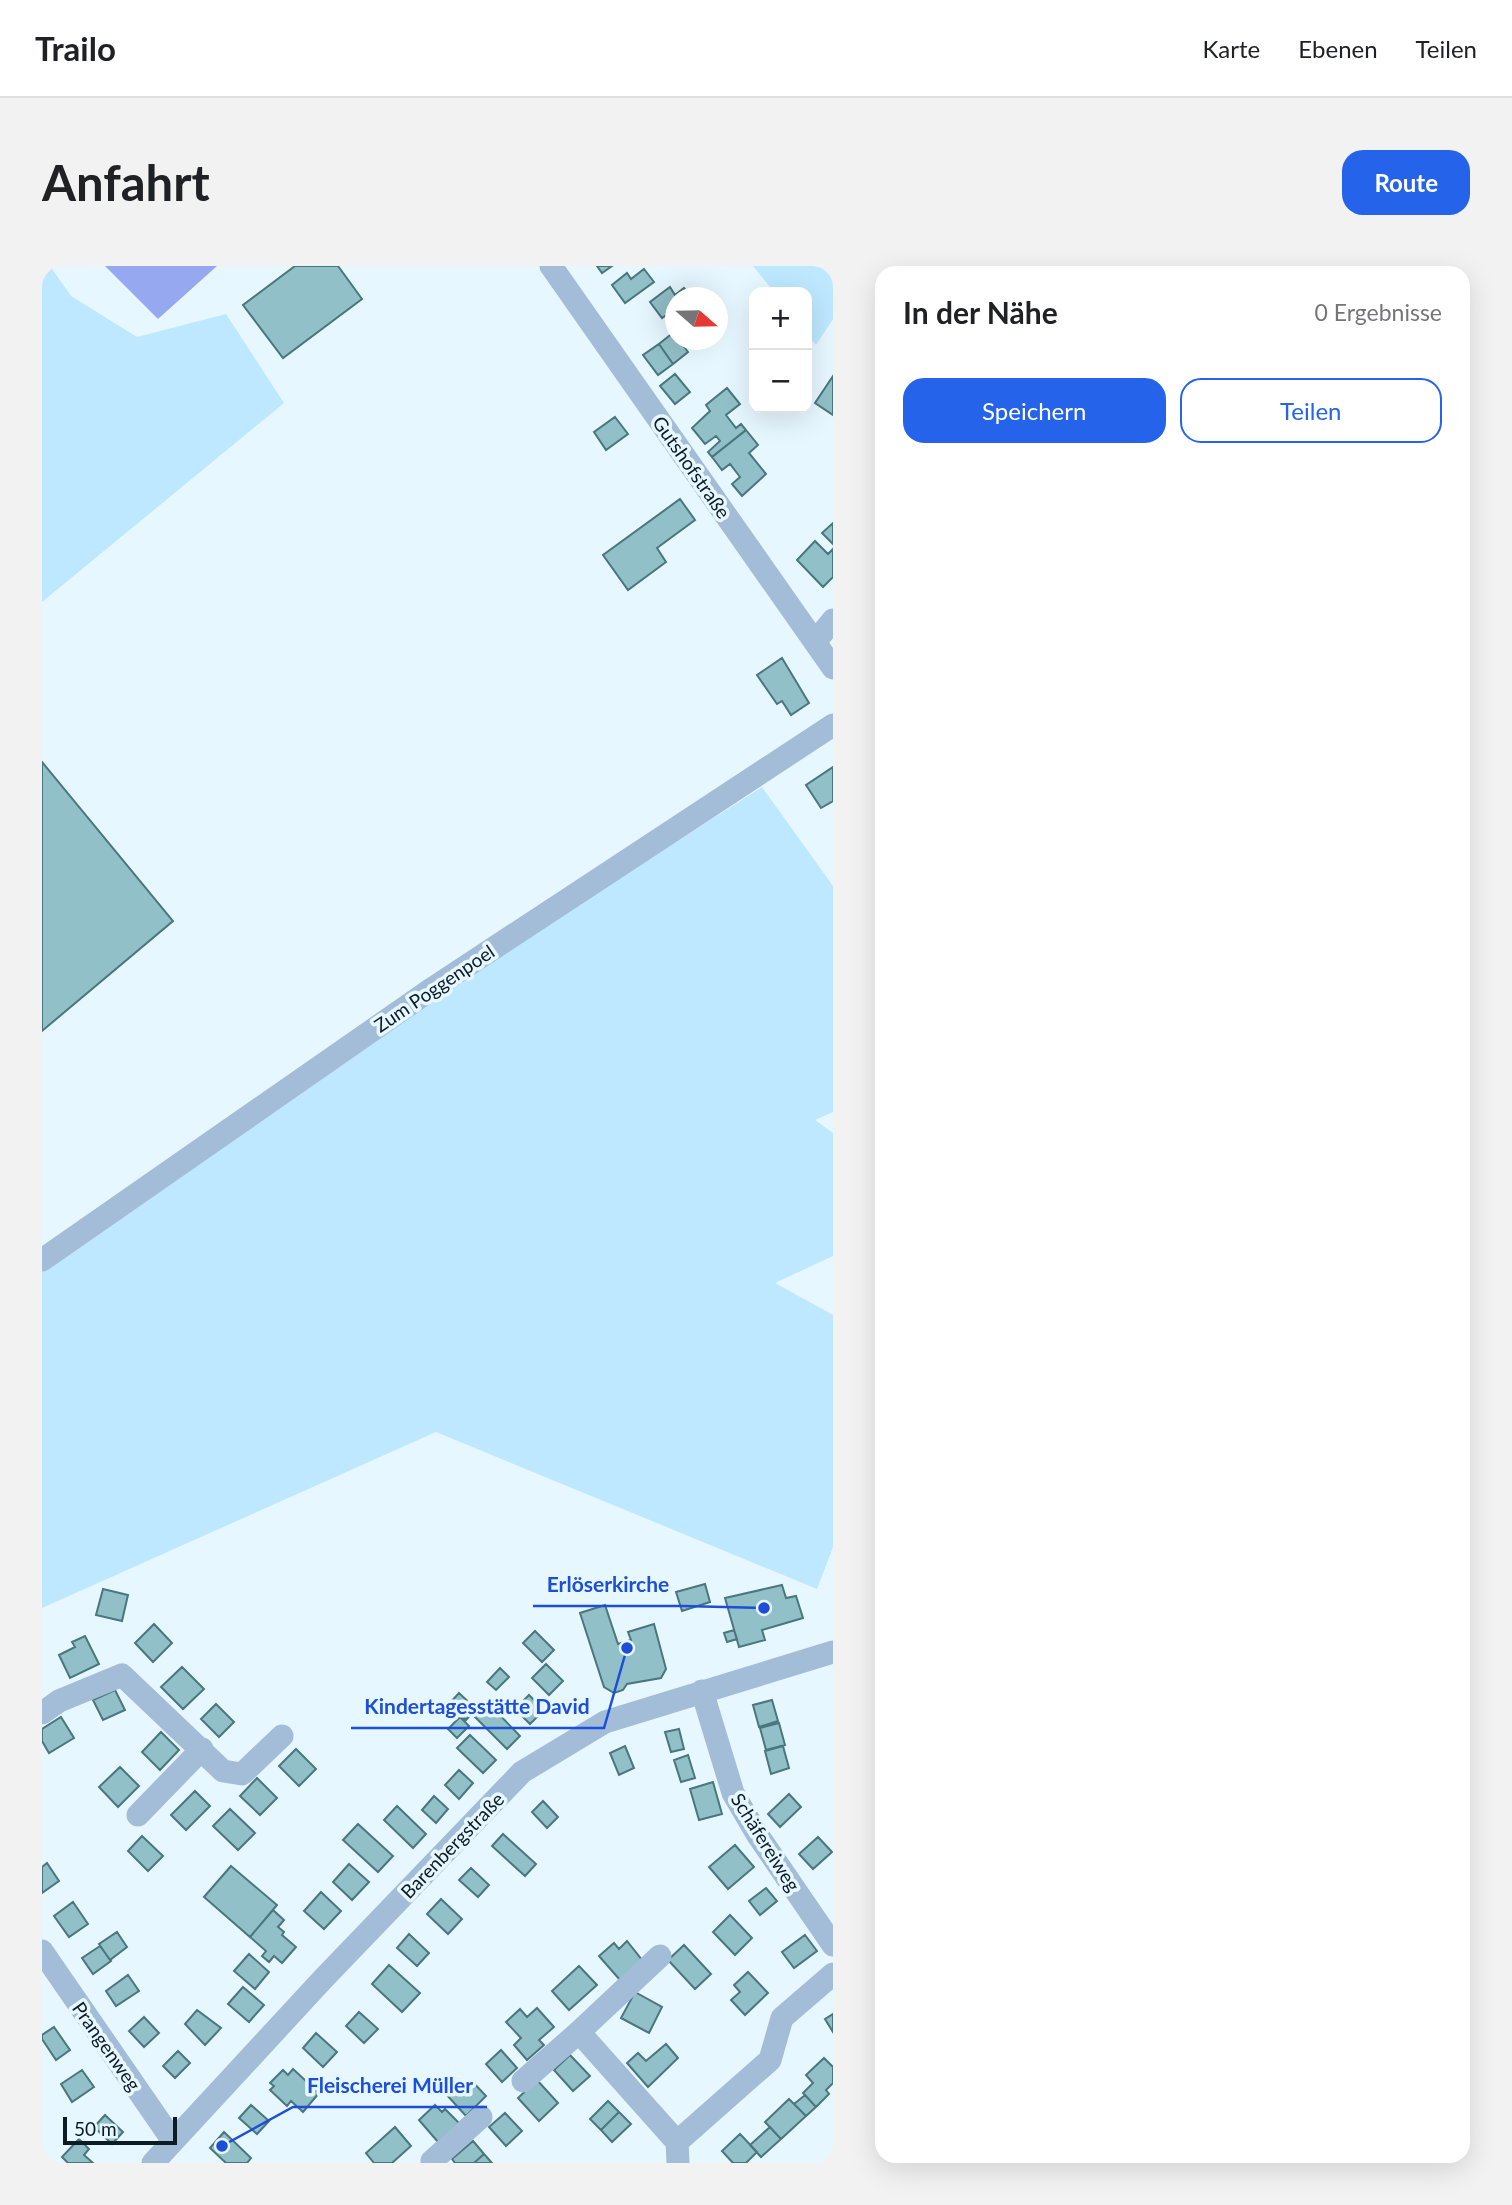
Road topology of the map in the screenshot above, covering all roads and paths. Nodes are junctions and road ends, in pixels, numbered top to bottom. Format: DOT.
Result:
graph roads {
  1 [pos="551,266"];
  2 [pos="833,620"];
  3 [pos="815,642"];
  4 [pos="833,668"];
  5 [pos="833,725"];
  6 [pos="42,1260"];
  7 [pos="833,1652"];
  8 [pos="702,1690"];
  9 [pos="42,1713"];
  10 [pos="282,1736"];
  11 [pos="202,1749"];
  12 [pos="138,1815"];
  13 [pos="833,1945"];
  14 [pos="42,1951"];
  15 [pos="660,1956"];
  16 [pos="833,1974"];
  17 [pos="579,2032"];
  18 [pos="523,2081"];
  19 [pos="481,2117"];
  20 [pos="173,2141"];
  21 [pos="678,2153"];
  22 [pos="432,2162"];
  23 [pos="153,2163"];
  1 -- 3 [label="street, Gutshofstraße"];
  2 -- 3 [label="street"];
  3 -- 4 [label="street, Gutshofstraße"];
  5 -- 6 [label="street, Zum Poggenpoel"];
  7 -- 8 [label="street, Barenbergstraße"];
  8 -- 13 [label="street, Schäfereiweg"];
  8 -- 20 [label="street, Barenbergstraße"];
  9 -- 11 [label="street"];
  10 -- 11 [label="street"];
  11 -- 12 [label="street"];
  14 -- 20 [label="street, Prangenweg"];
  15 -- 17 [label="street"];
  16 -- 21 [label="street"];
  17 -- 18 [label="street"];
  17 -- 21 [label="street"];
  19 -- 22 [label="street"];
  20 -- 23 [label="street, Barenbergstraße"];
}
